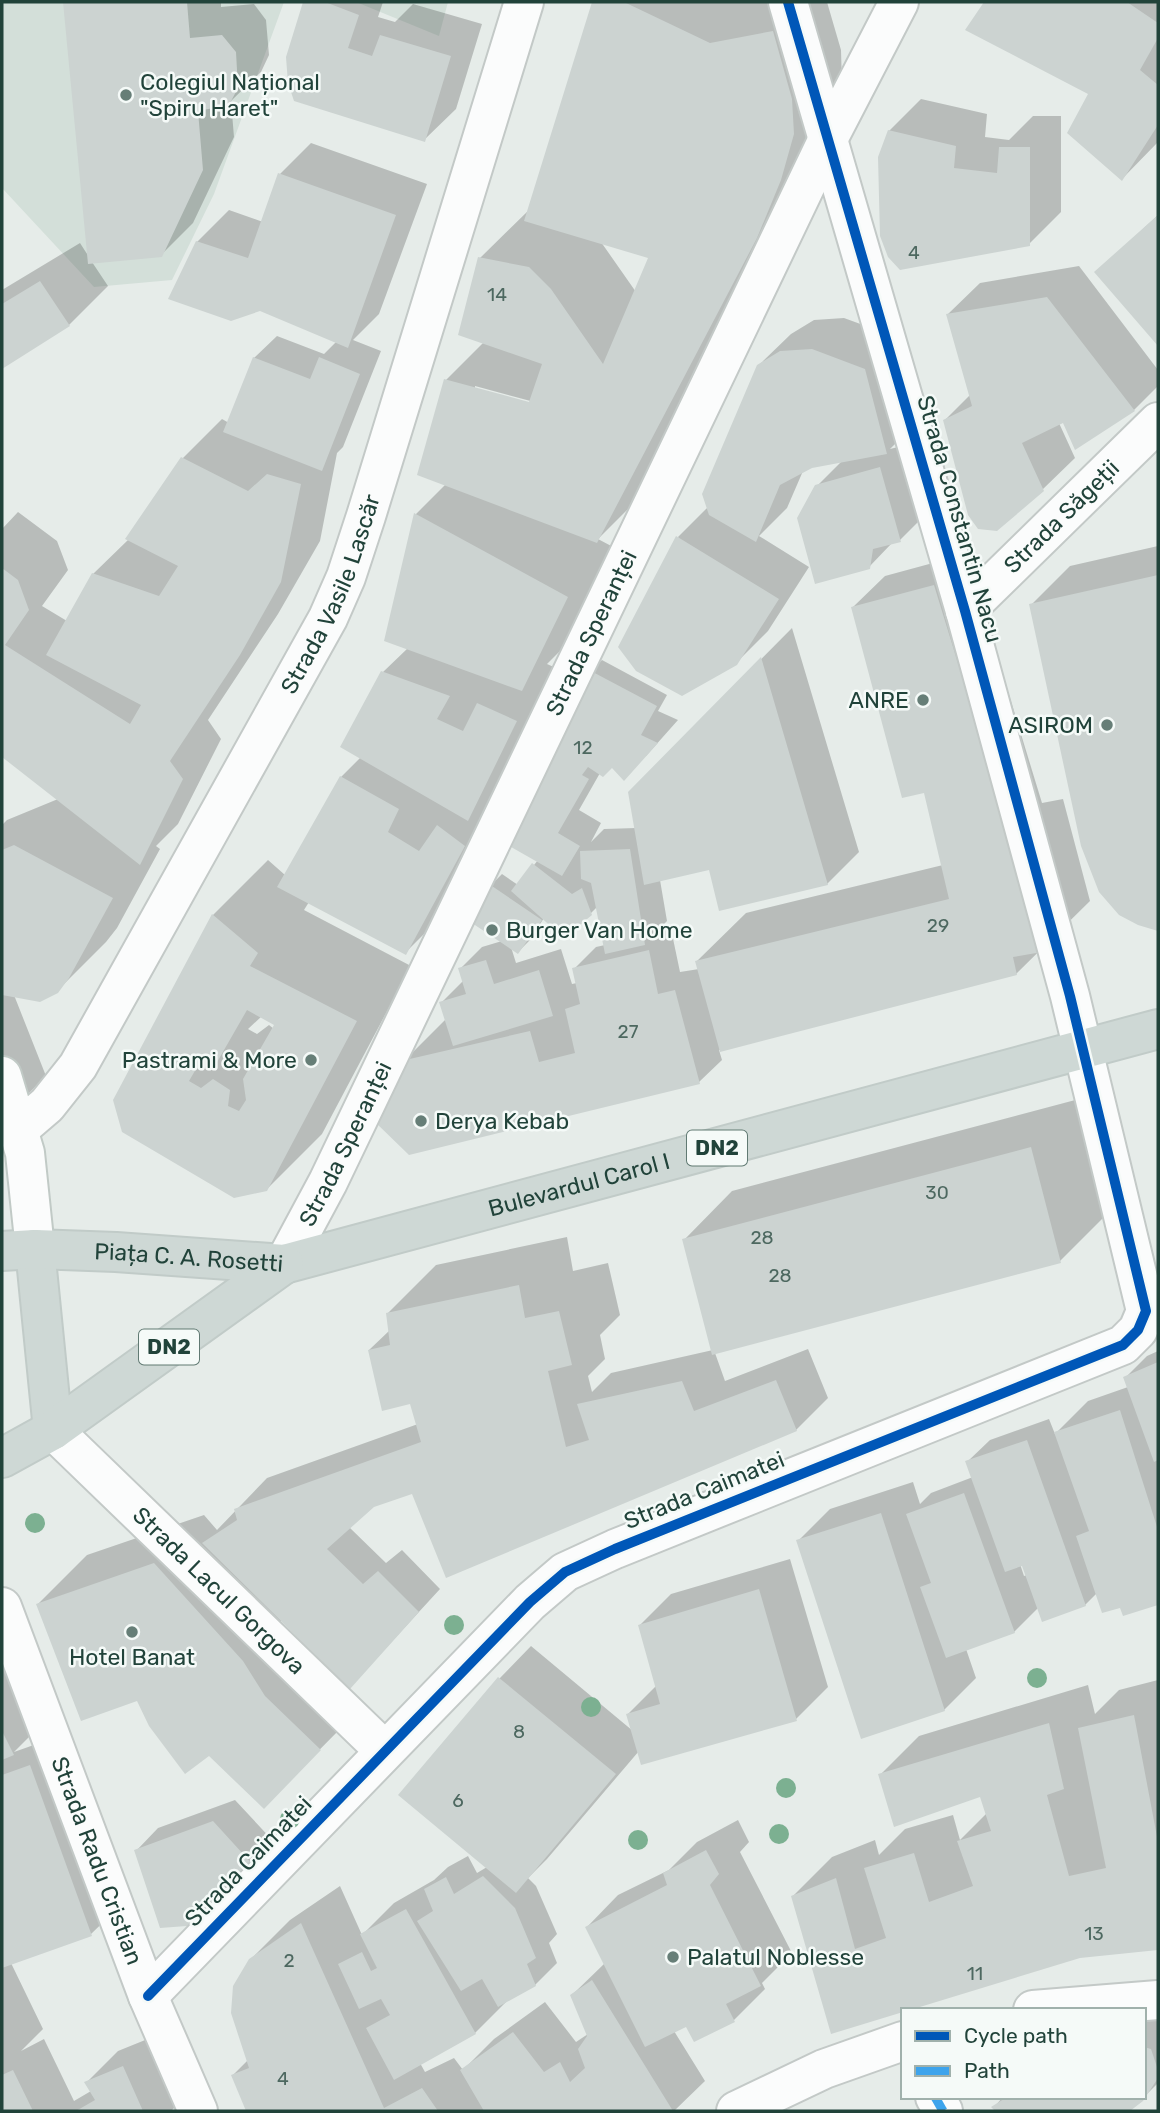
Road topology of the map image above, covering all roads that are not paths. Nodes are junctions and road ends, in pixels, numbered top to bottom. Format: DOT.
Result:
graph roads {
  1 [pos="524,2"];
  2 [pos="789,2"];
  3 [pos="899,2"];
  4 [pos="827,141"];
  5 [pos="1158,422"];
  6 [pos="965,611"];
  7 [pos="1158,1029"];
  8 [pos="1083,1049"];
  9 [pos="2,1076"];
  10 [pos="19,1129"];
  11 [pos="18,1250"];
  12 [pos="284,1264"];
  13 [pos="54,1430"];
  14 [pos="2,1458"];
  15 [pos="2,1607"];
  16 [pos="384,1750"];
  17 [pos="148,1996"];
  18 [pos="1158,2000"];
  19 [pos="1058,2008"];
  20 [pos="901,2042"];
  21 [pos="198,2111"];
  22 [pos="736,2111"];
  1 -- 10 [label="street, Strada Vasile Lascăr"];
  2 -- 4 [label="street, Strada Constantin Nacu"];
  3 -- 4 [label="street, Strada Speranței"];
  4 -- 6 [label="street, Strada Constantin Nacu"];
  4 -- 12 [label="street, Strada Speranței"];
  5 -- 6 [label="street, Strada Săgeții"];
  6 -- 8 [label="street, Strada Constantin Nacu"];
  7 -- 8 [label="main road, Bulevardul Carol I / DN2"];
  8 -- 12 [label="main road, Bulevardul Carol I / DN2"];
  8 -- 16 [label="street, Strada Caimatei"];
  9 -- 10 [label="street"];
  10 -- 11 [label="street"];
  11 -- 12 [label="main road, Piața C. A. Rosetti / DN2"];
  11 -- 13 [label="main road"];
  12 -- 13 [label="main road, Piața C. A. Rosetti / DN2"];
  13 -- 14 [label="main road, Piața C. A. Rosetti / DN2"];
  13 -- 16 [label="street, Strada Lacul Gorgova"];
  15 -- 17 [label="street, Strada Radu Cristian"];
  16 -- 17 [label="street, Strada Caimatei"];
  17 -- 21 [label="street, Strada Radu Cristian"];
  18 -- 19 [label="street"];
  20 -- 22 [label="street"];
}
